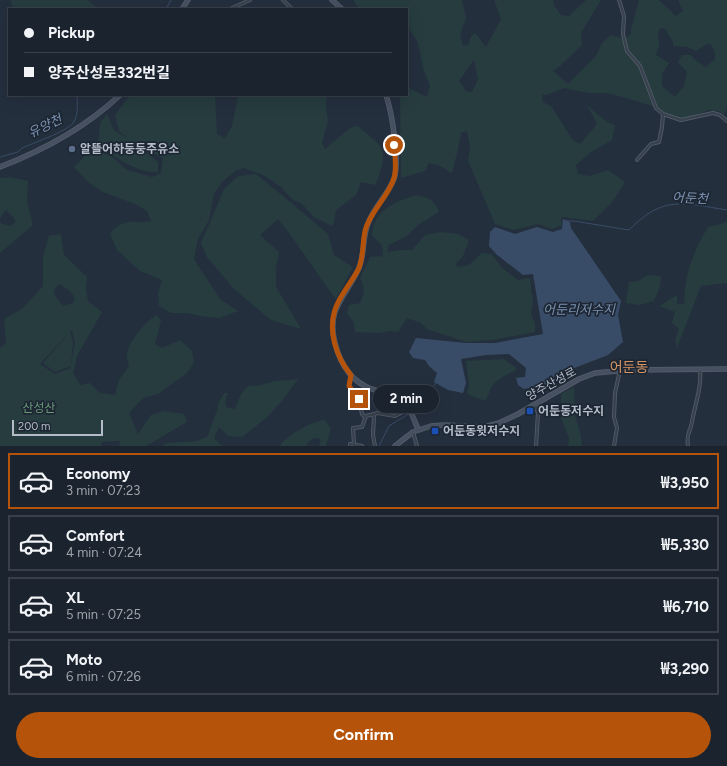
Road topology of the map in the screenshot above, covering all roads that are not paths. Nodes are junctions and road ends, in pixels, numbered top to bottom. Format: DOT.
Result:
graph roads {
  1 [pos="250,0"];
  2 [pos="283,0"];
  3 [pos="332,0"];
  4 [pos="619,0"];
  5 [pos="232,8"];
  6 [pos="291,8"];
  7 [pos="341,8"];
  8 [pos="119,96"];
  9 [pos="386,96"];
  10 [pos="663,114"];
  11 [pos="727,121"];
  12 [pos="637,160"];
  13 [pos="0,167"];
  14 [pos="700,369"];
  15 [pos="620,370"];
  16 [pos="727,370"];
  17 [pos="351,375"];
  18 [pos="535,405"];
  19 [pos="410,411"];
  20 [pos="374,414"];
  21 [pos="365,417"];
  22 [pos="415,422"];
  23 [pos="436,426"];
  24 [pos="418,429"];
  25 [pos="413,432"];
  26 [pos="402,439"];
  27 [pos="354,444"];
  28 [pos="350,446"];
  29 [pos="362,446"];
  30 [pos="375,446"];
  31 [pos="395,446"];
  32 [pos="417,446"];
  33 [pos="536,446"];
  34 [pos="614,446"];
  35 [pos="688,446"];
  1 -- 5 [label="street"];
  2 -- 6 [label="street"];
  3 -- 7 [label="street"];
  4 -- 10 [label="street"];
  8 -- 13 [label="street"];
  9 -- 17 [label="street"];
  10 -- 11 [label="street"];
  10 -- 12 [label="street"];
  14 -- 15 [label="street, 양주산성로"];
  14 -- 16 [label="street, 양주산성로"];
  14 -- 35 [label="street"];
  15 -- 18 [label="street, 양주산성로"];
  15 -- 34 [label="street"];
  17 -- 19 [label="street"];
  17 -- 21 [label="street"];
  18 -- 23 [label="street, 양주산성로"];
  18 -- 33 [label="street"];
  19 -- 20 [label="street"];
  19 -- 22 [label="street"];
  20 -- 21 [label="street"];
  20 -- 30 [label="street"];
  21 -- 27 [label="street"];
  22 -- 23 [label="street"];
  22 -- 24 [label="street"];
  22 -- 26 [label="street"];
  23 -- 24 [label="street, 양주산성로"];
  24 -- 25 [label="street, 양주산성로"];
  25 -- 26 [label="street, 양주산성로"];
  25 -- 32 [label="street"];
  26 -- 31 [label="street, 양주산성로"];
  27 -- 28 [label="street"];
  27 -- 29 [label="street"];
}
